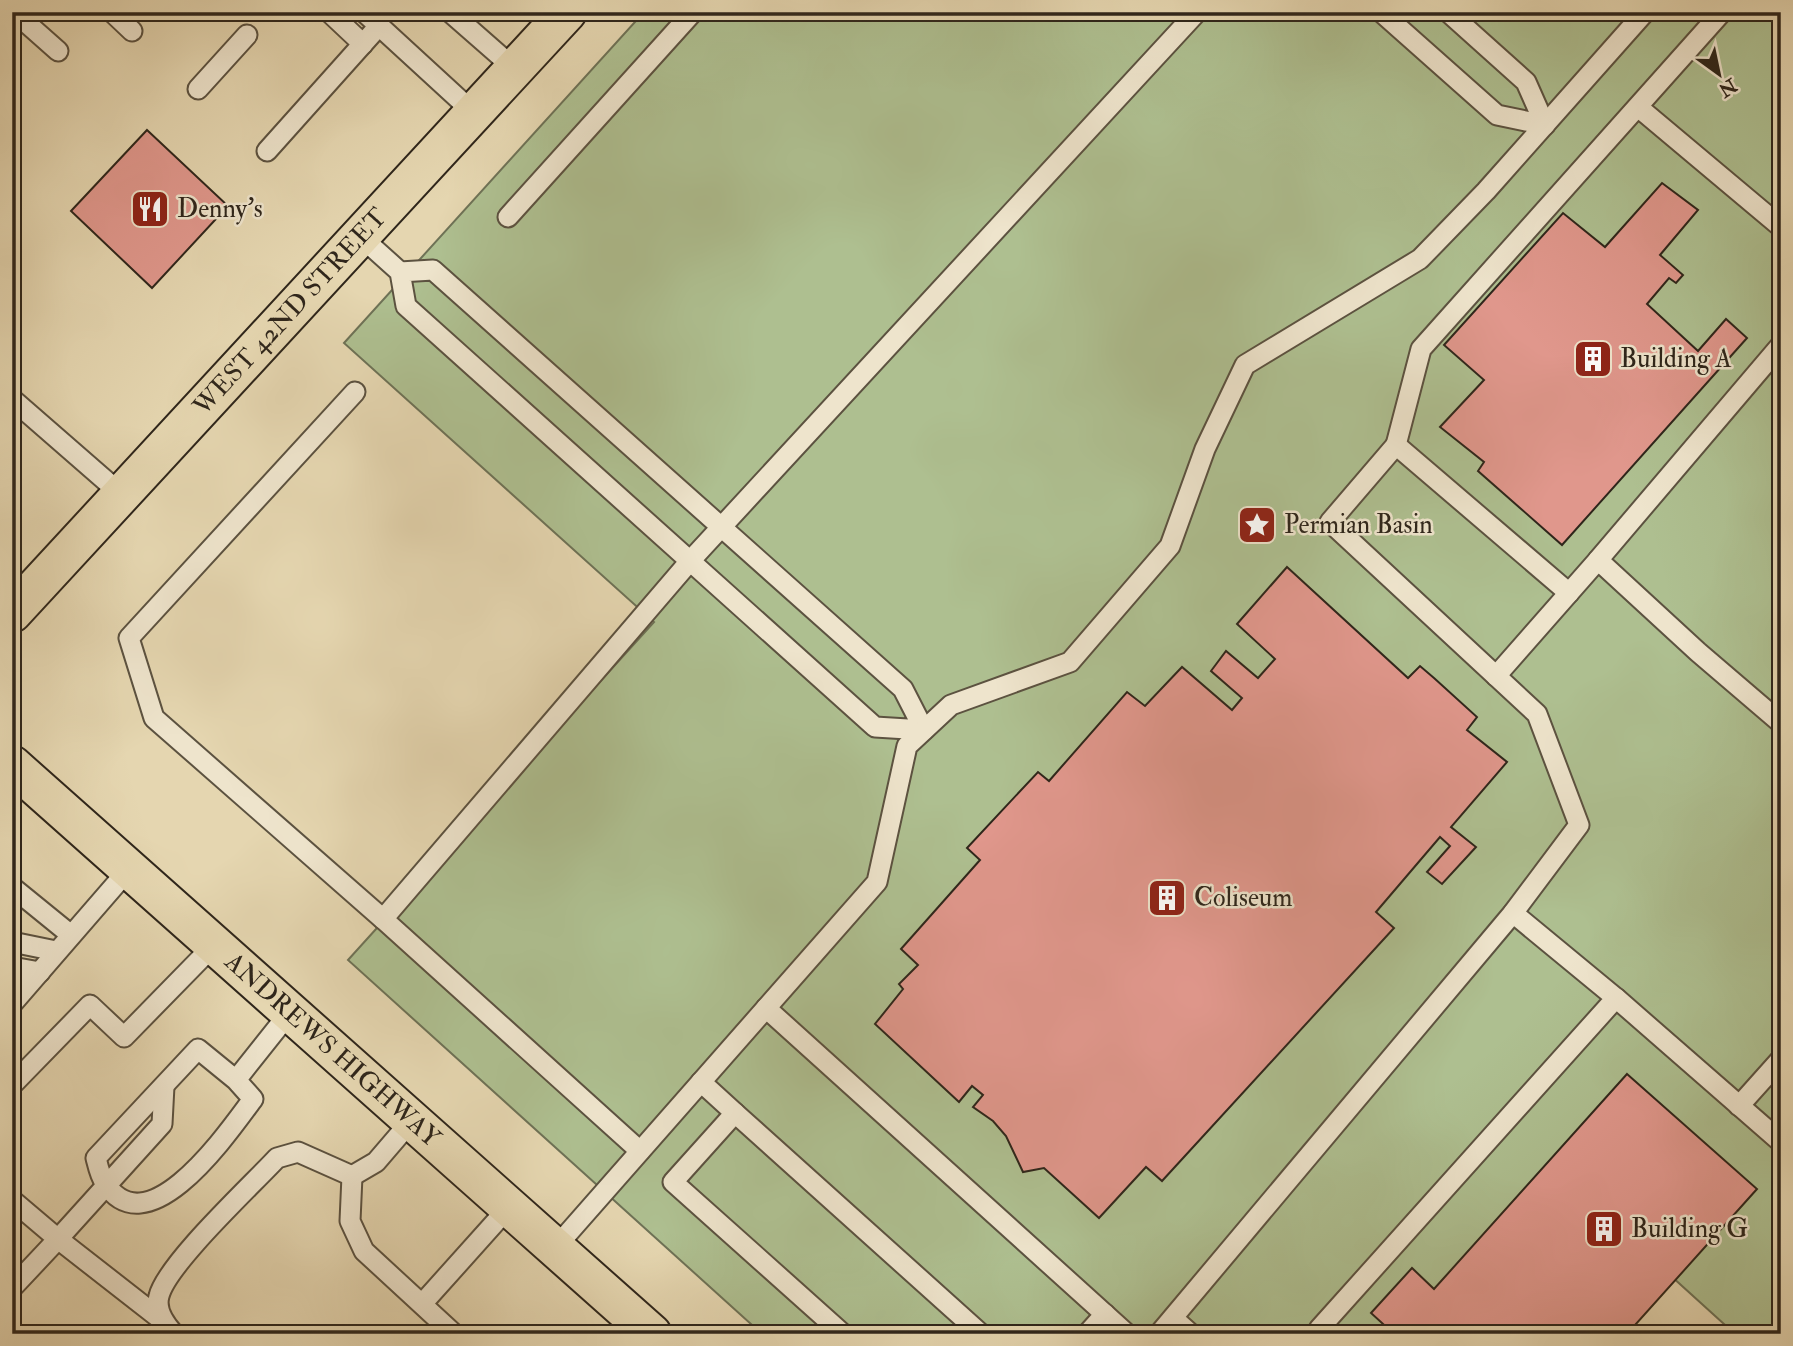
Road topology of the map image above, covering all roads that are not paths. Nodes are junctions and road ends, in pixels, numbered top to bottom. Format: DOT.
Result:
graph roads {
  1 [pos="14,12"];
  2 [pos="112,12"];
  3 [pos="329,12"];
  4 [pos="364,12"];
  5 [pos="450,12"];
  6 [pos="566,12"];
  7 [pos="693,12"];
  8 [pos="1197,12"];
  9 [pos="1381,12"];
  10 [pos="1448,12"];
  11 [pos="1645,12"];
  12 [pos="1722,12"];
  13 [pos="378,27"];
  14 [pos="132,31"];
  15 [pos="247,35"];
  16 [pos="363,44"];
  17 [pos="58,51"];
  18 [pos="514,68"];
  19 [pos="198,89"];
  20 [pos="1638,107"];
  21 [pos="474,113"];
  22 [pos="1545,125"];
  23 [pos="267,150"];
  24 [pos="508,217"];
  25 [pos="1781,227"];
  26 [pos="360,236"];
  27 [pos="400,272"];
  28 [pos="1781,345"];
  29 [pos="355,392"];
  30 [pos="12,399"];
  31 [pos="1396,445"];
  32 [pos="121,494"];
  33 [pos="722,527"];
  34 [pos="1598,560"];
  35 [pos="690,561"];
  36 [pos="1569,593"];
  37 [pos="12,612"];
  38 [pos="1496,676"];
  39 [pos="1781,723"];
  40 [pos="924,730"];
  41 [pos="12,765"];
  42 [pos="129,869"];
  43 [pos="12,887"];
  44 [pos="1513,913"];
  45 [pos="383,919"];
  46 [pos="71,935"];
  47 [pos="12,943"];
  48 [pos="214,945"];
  49 [pos="57,951"];
  50 [pos="12,967"];
  51 [pos="40,972"];
  52 [pos="1616,998"];
  53 [pos="12,1004"];
  54 [pos="766,1007"];
  55 [pos="290,1012"];
  56 [pos="1781,1059"];
  57 [pos="236,1080"];
  58 [pos="701,1082"];
  59 [pos="12,1085"];
  60 [pos="1739,1106"];
  61 [pos="735,1113"];
  62 [pos="412,1120"];
  63 [pos="1781,1142"];
  64 [pos="640,1151"];
  65 [pos="352,1176"];
  66 [pos="105,1184"];
  67 [pos="12,1200"];
  68 [pos="509,1207"];
  69 [pos="58,1239"];
  70 [pos="555,1248"];
  71 [pos="12,1289"];
  72 [pos="422,1304"];
  73 [pos="1105,1314"];
  74 [pos="1173,1318"];
  75 [pos="169,1327"];
  76 [pos="1319,1332"];
  77 [pos="454,1334"];
  78 [pos="652,1334"];
  79 [pos="843,1334"];
  80 [pos="981,1334"];
  81 [pos="1087,1334"];
  82 [pos="1127,1334"];
  83 [pos="1159,1334"];
  84 [pos="1191,1334"];
  1 -- 17 [label="lane"];
  2 -- 14 [label="lane"];
  3 -- 16 [label="lane"];
  4 -- 13 [label="lane"];
  5 -- 18 [label="lane"];
  6 -- 18 [label="main road, WEST 42ND STREET"];
  7 -- 24 [label="lane"];
  8 -- 33 [label="lane"];
  9 -- 22 [label="lane"];
  10 -- 22 [label="lane"];
  11 -- 22 [label="lane"];
  12 -- 20 [label="lane"];
  13 -- 16 [label="lane"];
  13 -- 21 [label="lane"];
  15 -- 19 [label="lane"];
  16 -- 23 [label="lane"];
  18 -- 21 [label="main road, WEST 42ND STREET"];
  20 -- 25 [label="lane"];
  20 -- 31 [label="lane"];
  21 -- 26 [label="main road, WEST 42ND STREET"];
  22 -- 40 [label="lane"];
  26 -- 27 [label="lane"];
  26 -- 32 [label="main road, WEST 42ND STREET"];
  27 -- 33 [label="lane"];
  27 -- 35 [label="lane"];
  28 -- 34 [label="lane"];
  29 -- 45 [label="lane"];
  30 -- 32 [label="lane"];
  31 -- 36 [label="lane"];
  31 -- 38 [label="lane"];
  32 -- 37 [label="main road, WEST 42ND STREET"];
  33 -- 35 [label="lane"];
  33 -- 40 [label="lane"];
  34 -- 36 [label="lane"];
  34 -- 39 [label="lane"];
  35 -- 40 [label="lane"];
  35 -- 45 [label="lane"];
  36 -- 38 [label="lane"];
  38 -- 44 [label="lane"];
  40 -- 54 [label="lane"];
  41 -- 42 [label="main road, ANDREWS HIGHWAY"];
  42 -- 46 [label="lane"];
  42 -- 48 [label="main road, ANDREWS HIGHWAY"];
  43 -- 46 [label="lane"];
  44 -- 52 [label="lane"];
  44 -- 74 [label="lane"];
  45 -- 64 [label="lane"];
  46 -- 49 [label="lane"];
  47 -- 49 [label="lane"];
  48 -- 55 [label="main road, ANDREWS HIGHWAY"];
  48 -- 59 [label="lane"];
  49 -- 51 [label="lane"];
  50 -- 51 [label="lane"];
  51 -- 53 [label="lane"];
  52 -- 60 [label="lane"];
  52 -- 76 [label="lane"];
  54 -- 58 [label="lane"];
  54 -- 73 [label="lane"];
  55 -- 57 [label="lane"];
  55 -- 62 [label="main road, ANDREWS HIGHWAY"];
  56 -- 60 [label="lane"];
  57 -- 66 [label="lane"];
  57 -- 66 [label="lane"];
  58 -- 61 [label="lane"];
  58 -- 64 [label="lane"];
  60 -- 63 [label="lane"];
  61 -- 79 [label="lane"];
  61 -- 80 [label="lane"];
  62 -- 65 [label="lane"];
  62 -- 68 [label="main road, ANDREWS HIGHWAY"];
  64 -- 70 [label="lane"];
  65 -- 72 [label="lane"];
  65 -- 75 [label="lane"];
  66 -- 69 [label="lane"];
  67 -- 69 [label="lane"];
  68 -- 70 [label="main road, ANDREWS HIGHWAY"];
  68 -- 72 [label="lane"];
  69 -- 71 [label="lane"];
  69 -- 75 [label="lane"];
  70 -- 78 [label="main road, ANDREWS HIGHWAY"];
  72 -- 77 [label="lane"];
  73 -- 81 [label="lane"];
  73 -- 82 [label="lane"];
  74 -- 83 [label="lane"];
  74 -- 84 [label="lane"];
}
